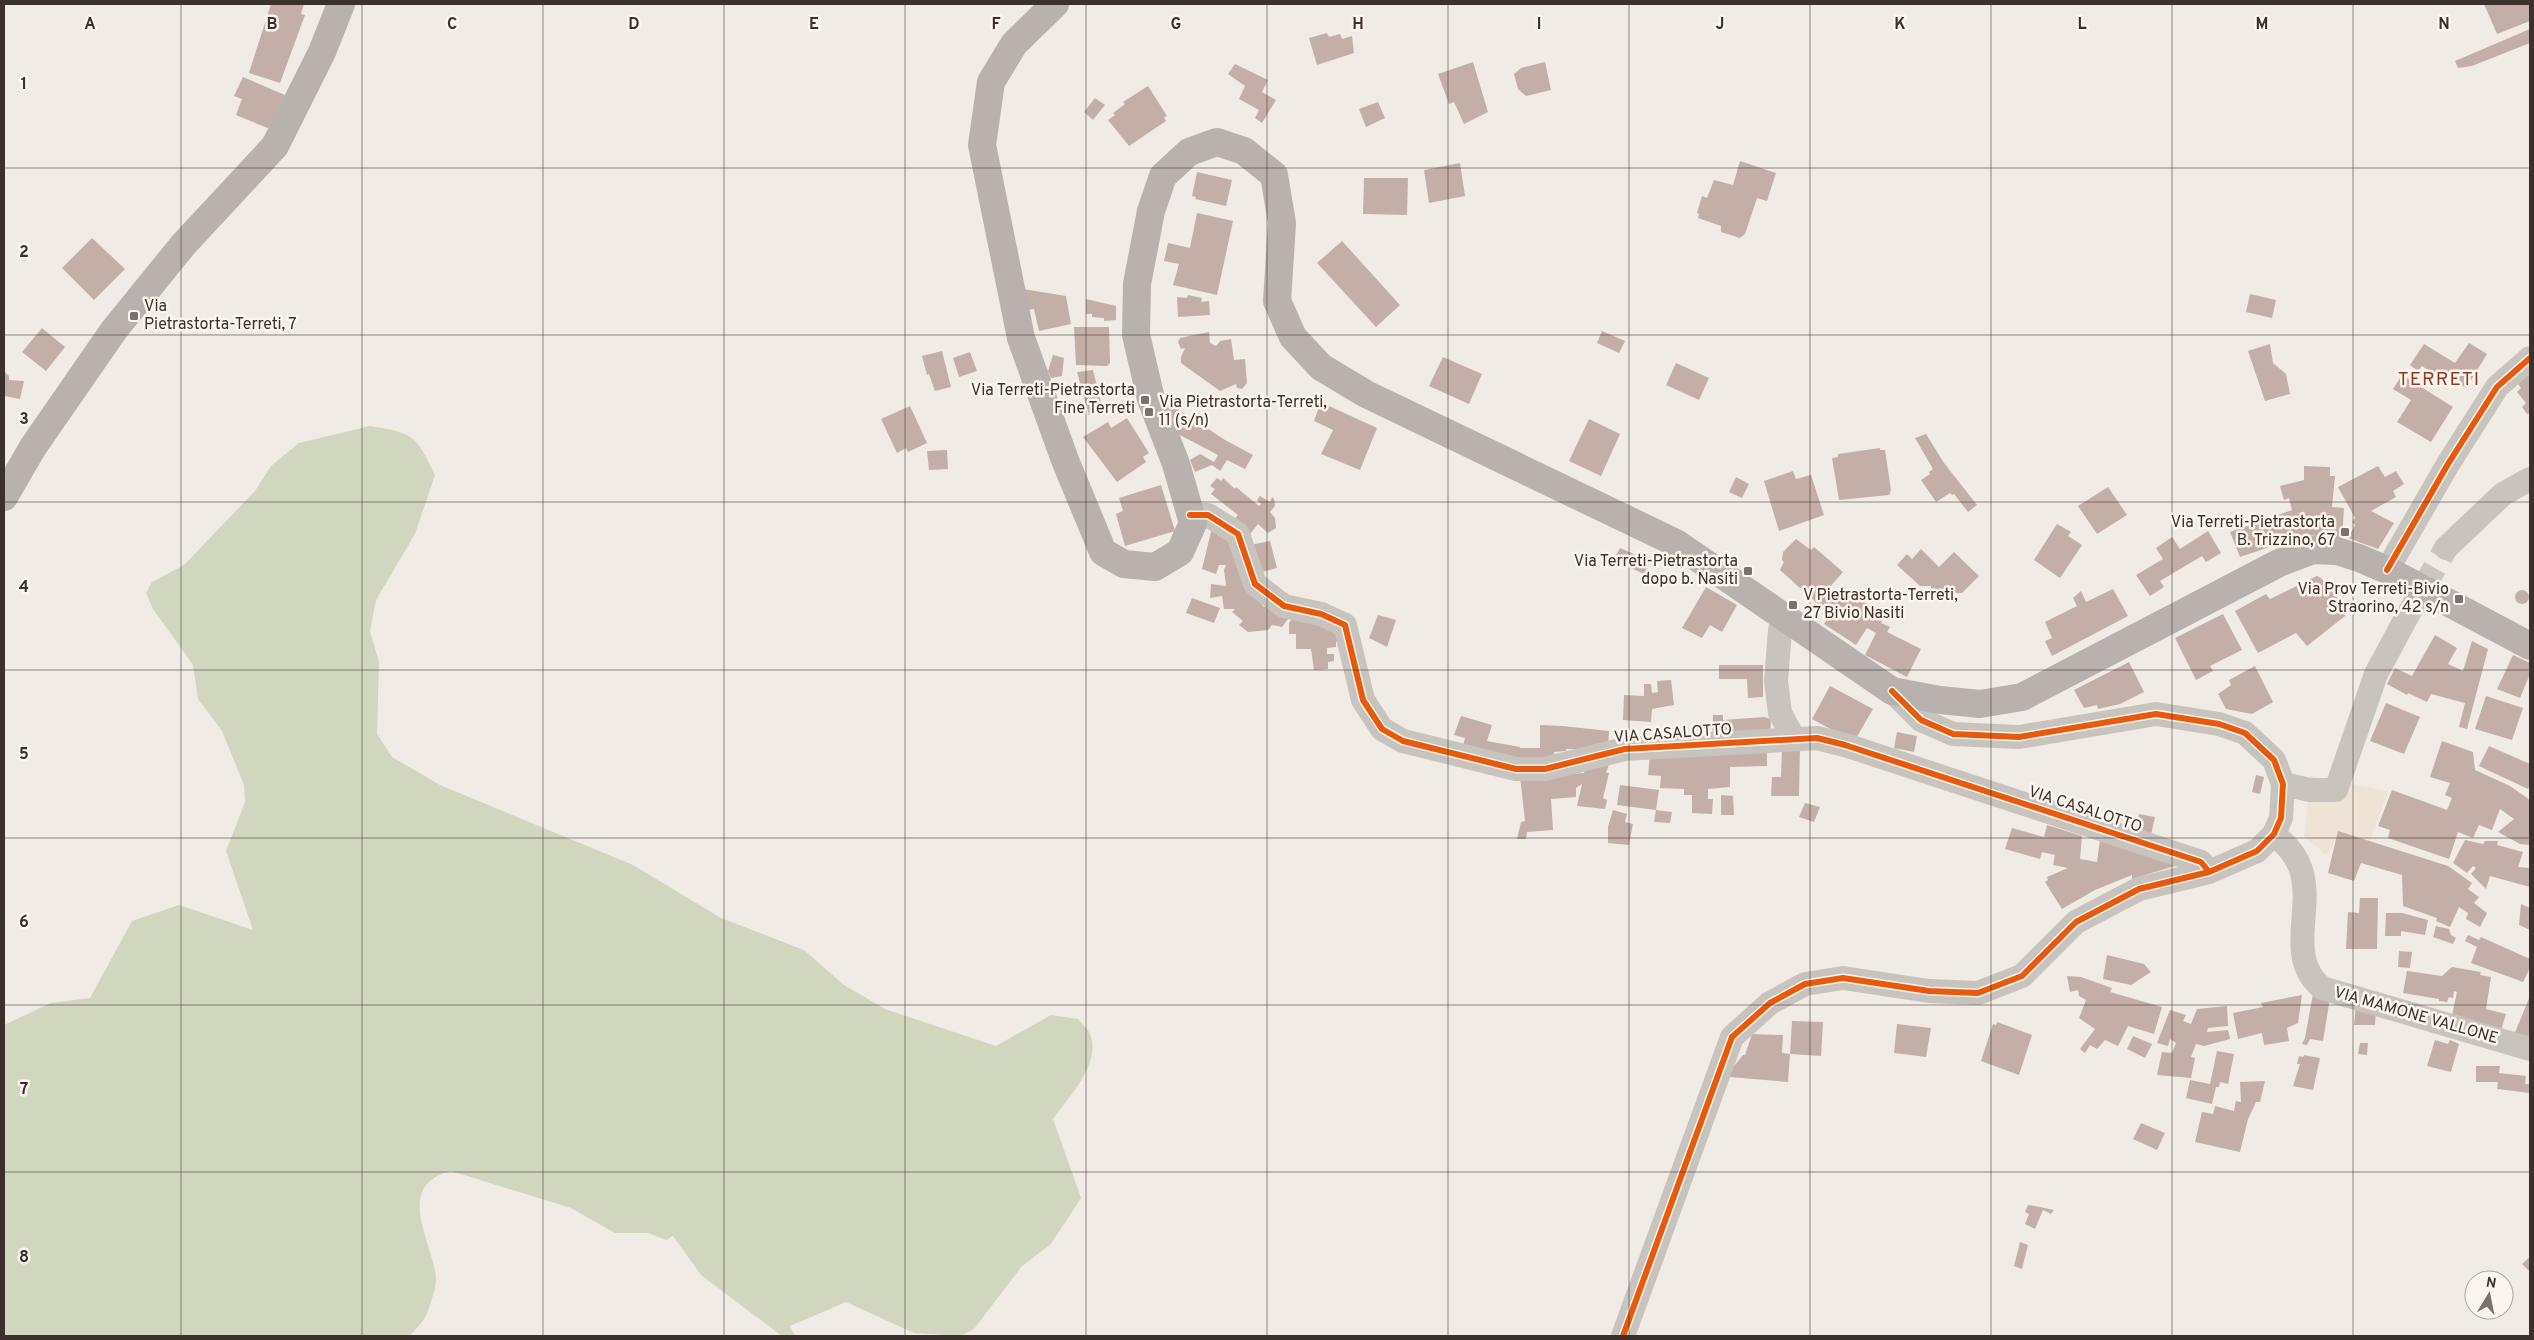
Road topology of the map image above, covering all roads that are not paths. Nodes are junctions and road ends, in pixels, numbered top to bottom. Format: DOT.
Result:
graph roads {
  1 [pos="341,4"];
  2 [pos="1055,4"];
  3 [pos="2530,358"];
  4 [pos="2530,479"];
  5 [pos="4,497"];
  6 [pos="1190,515"];
  7 [pos="2446,548"];
  8 [pos="2387,570"];
  9 [pos="1787,619"];
  10 [pos="2405,620"];
  11 [pos="2530,646"];
  12 [pos="1892,691"];
  13 [pos="1794,739"];
  14 [pos="2283,784"];
  15 [pos="2274,834"];
  16 [pos="2209,872"];
  17 [pos="2530,1049"];
  18 [pos="1623,1336"];
  1 -- 5 [label="main road"];
  2 -- 6 [label="main road"];
  3 -- 8 [label="street"];
  4 -- 7 [label="street"];
  6 -- 9 [label="main road"];
  6 -- 13 [label="street, VIA CASALOTTO"];
  8 -- 11 [label="main road"];
  8 -- 12 [label="main road"];
  9 -- 12 [label="main road"];
  9 -- 13 [label="street"];
  10 -- 14 [label="street"];
  12 -- 14 [label="street"];
  13 -- 16 [label="street, VIA CASALOTTO"];
  14 -- 15 [label="street"];
  15 -- 16 [label="street"];
  15 -- 17 [label="street, VIA MAMONE VALLONE"];
  16 -- 18 [label="street"];
}
